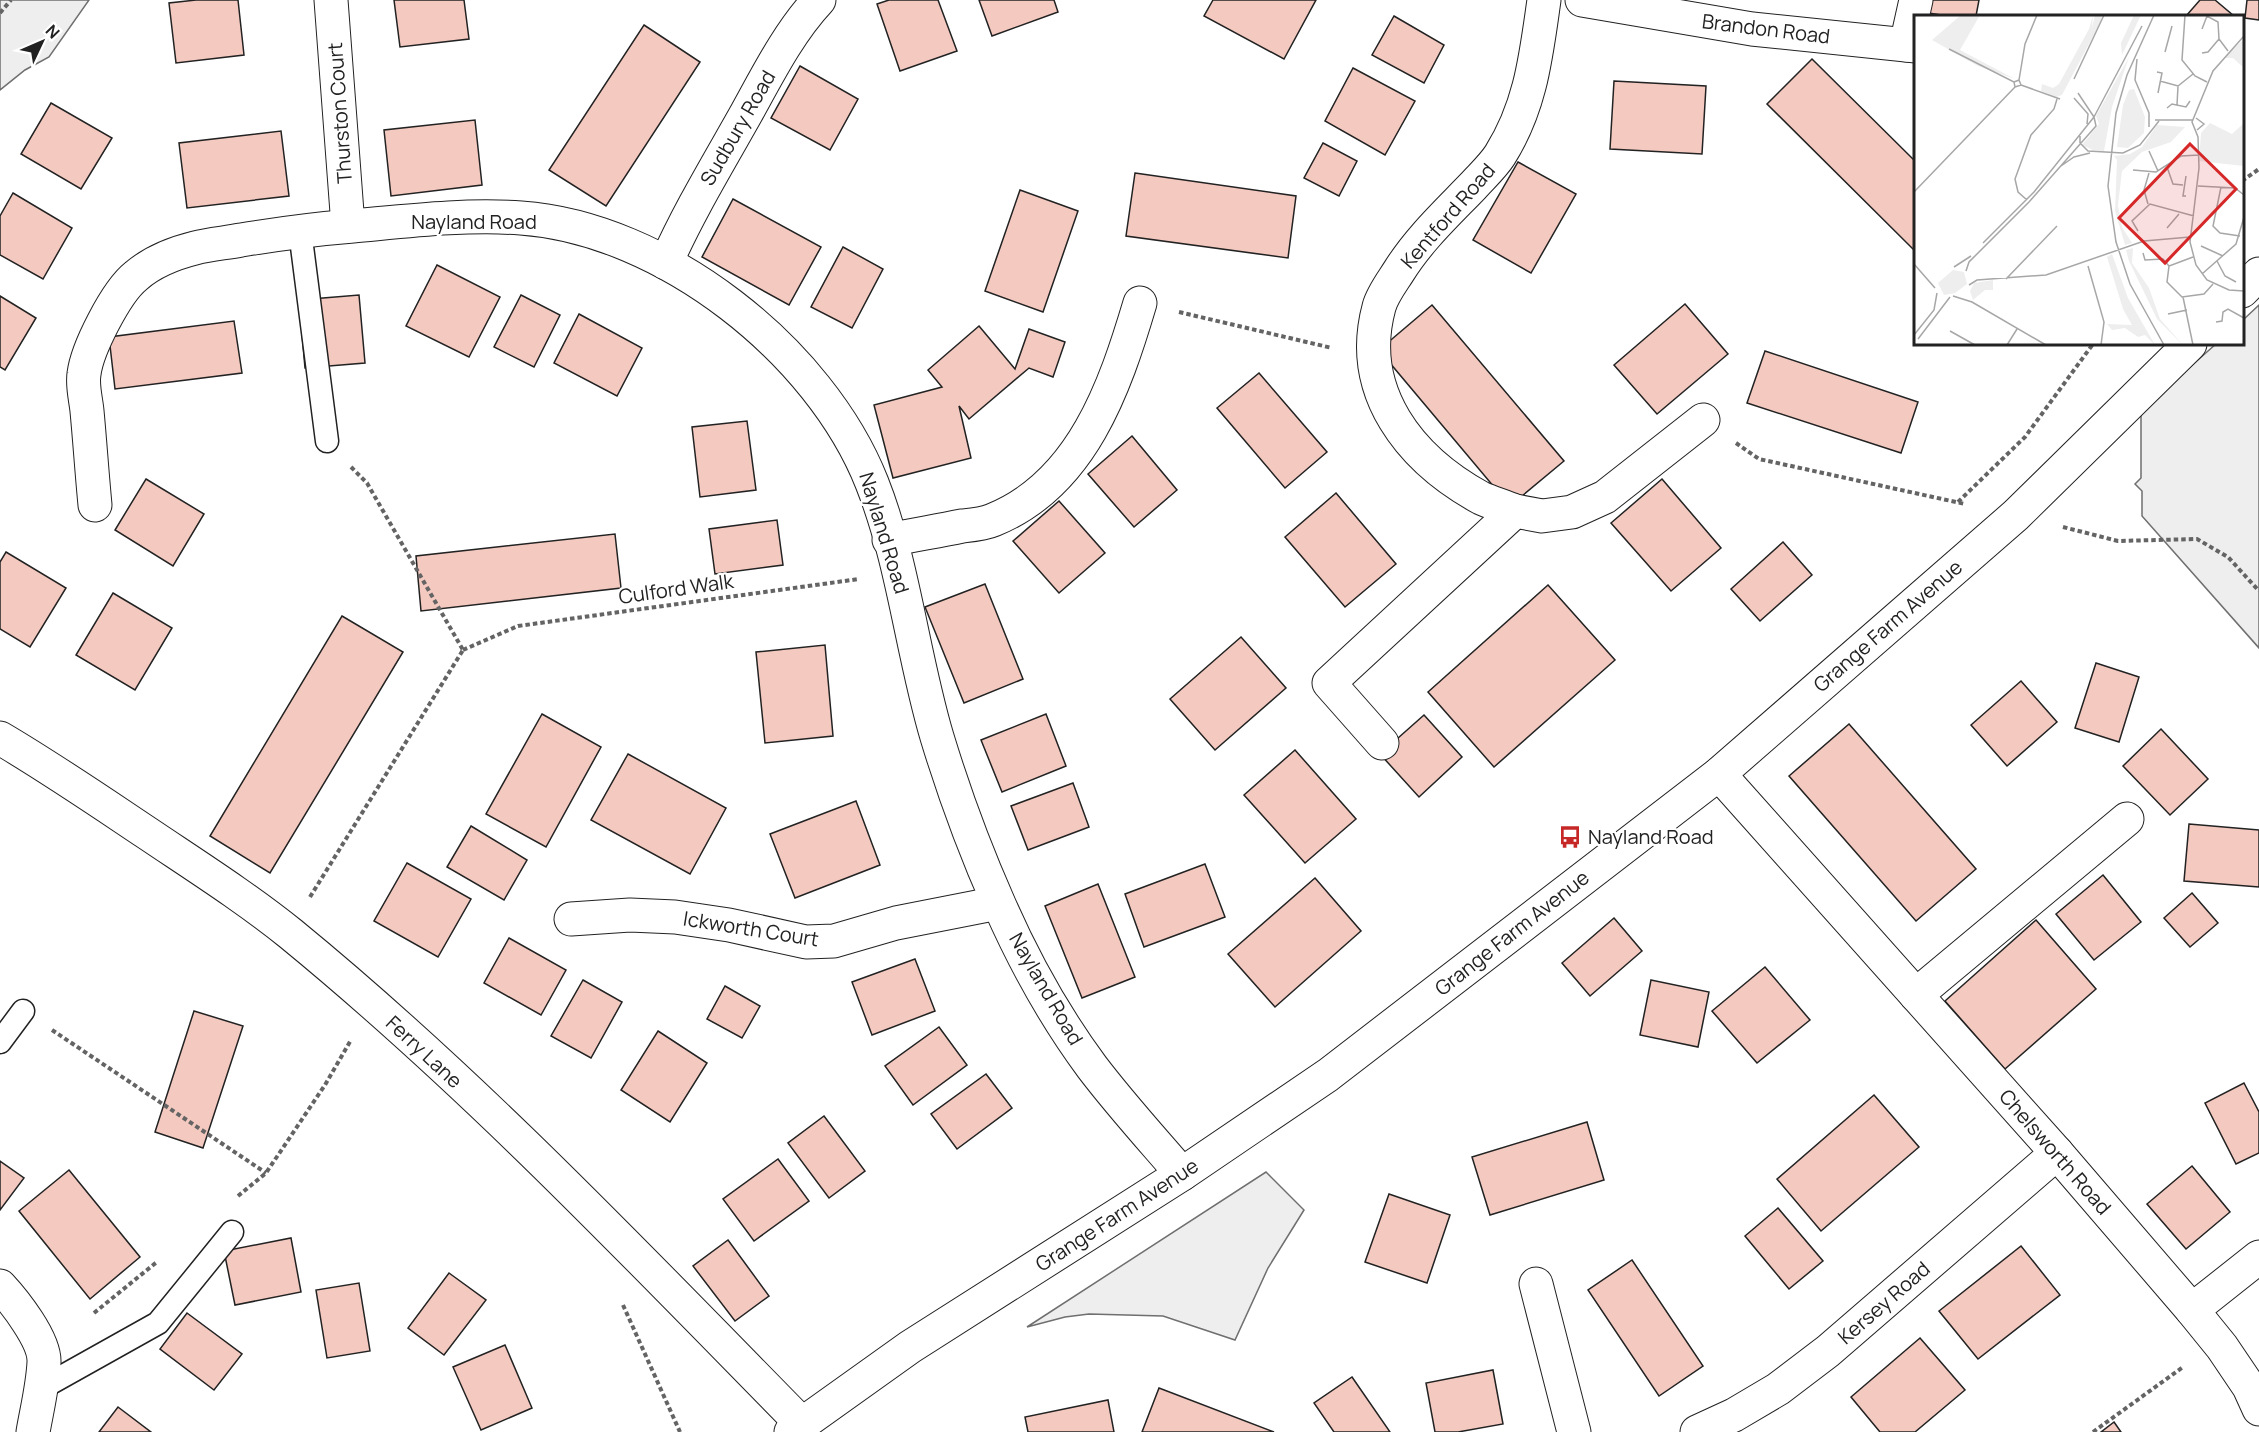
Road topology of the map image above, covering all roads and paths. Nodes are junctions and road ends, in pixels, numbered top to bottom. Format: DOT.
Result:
graph roads {
  1 [pos="11,0"];
  2 [pos="331,0"];
  3 [pos="819,0"];
  4 [pos="1544,0"];
  5 [pos="1582,0"];
  6 [pos="1916,0"];
  7 [pos="0,13"];
  8 [pos="1914,15"];
  9 [pos="1914,18"];
  10 [pos="1911,45"];
  11 [pos="2259,169"];
  12 [pos="2244,180"];
  13 [pos="348,226"];
  14 [pos="300,231"];
  15 [pos="666,263"];
  16 [pos="2259,274"];
  17 [pos="2244,289"];
  18 [pos="1140,303"];
  19 [pos="2092,345"];
  20 [pos="2189,345"];
  21 [pos="1375,358"];
  22 [pos="1703,420"];
  23 [pos="327,441"];
  24 [pos="95,505"];
  25 [pos="1515,511"];
  26 [pos="2016,515"];
  27 [pos="889,540"];
  28 [pos="898,573"];
  29 [pos="2259,591"];
  30 [pos="463,650"];
  31 [pos="0,738"];
  32 [pos="1382,743"];
  33 [pos="1719,774"];
  34 [pos="2127,819"];
  35 [pos="998,903"];
  36 [pos="571,919"];
  37 [pos="288,933"];
  38 [pos="1916,995"];
  39 [pos="372,1003"];
  40 [pos="23,1011"];
  41 [pos="0,1042"];
  42 [pos="2057,1153"];
  43 [pos="266,1173"];
  44 [pos="1182,1174"];
  45 [pos="230,1202"];
  46 [pos="232,1232"];
  47 [pos="167,1253"];
  48 [pos="2259,1257"];
  49 [pos="1536,1284"];
  50 [pos="0,1286"];
  51 [pos="2192,1310"];
  52 [pos="2217,1341"];
  53 [pos="42,1374"];
  54 [pos="2259,1409"];
  55 [pos="796,1427"];
  56 [pos="33,1432"];
  57 [pos="1574,1432"];
  58 [pos="1696,1432"];
  59 [pos="2093,1432"];
  1 -- 7 [label="path"];
  2 -- 13 [label="street, Thurston Court"];
  3 -- 15 [label="street, Sudbury Road"];
  4 -- 21 [label="street, Kentford Road"];
  5 -- 10 [label="street, Brandon Road"];
  6 -- 8 [label="street"];
  9 -- 10 [label="street"];
  11 -- 12 [label="path"];
  13 -- 14 [label="street, Nayland Road"];
  13 -- 15 [label="street, Nayland Road"];
  14 -- 23 [label="lane"];
  14 -- 24 [label="street, Nayland Road"];
  15 -- 27 [label="street, Nayland Road"];
  16 -- 17 [label="street"];
  18 -- 21 [label="path"];
  18 -- 27 [label="street"];
  19 -- 22 [label="path"];
  20 -- 26 [label="street, Grange Farm Avenue"];
  21 -- 25 [label="street, Kentford Road"];
  22 -- 25 [label="street, Kentford Road"];
  23 -- 30 [label="path"];
  25 -- 32 [label="street"];
  26 -- 29 [label="path"];
  26 -- 33 [label="street, Grange Farm Avenue"];
  27 -- 28 [label="street, Nayland Road"];
  28 -- 30 [label="path, Culford Walk"];
  28 -- 35 [label="street, Nayland Road"];
  30 -- 37 [label="path"];
  31 -- 37 [label="street, Ferry Lane"];
  33 -- 38 [label="street, Chelsworth Road"];
  33 -- 44 [label="street, Grange Farm Avenue"];
  34 -- 38 [label="street"];
  35 -- 36 [label="street, Ickworth Court"];
  35 -- 44 [label="street, Nayland Road"];
  37 -- 39 [label="street, Ferry Lane"];
  38 -- 42 [label="street, Chelsworth Road"];
  39 -- 43 [label="path"];
  39 -- 55 [label="street, Ferry Lane"];
  40 -- 41 [label="lane"];
  40 -- 43 [label="path"];
  42 -- 51 [label="street, Chelsworth Road"];
  42 -- 58 [label="street, Kersey Road"];
  43 -- 45 [label="path"];
  44 -- 55 [label="street, Grange Farm Avenue"];
  46 -- 53 [label="lane"];
  47 -- 53 [label="path"];
  48 -- 51 [label="street"];
  49 -- 57 [label="street"];
  50 -- 53 [label="street"];
  51 -- 52 [label="street, Chelsworth Road"];
  52 -- 54 [label="street, Chelsworth Road"];
  52 -- 59 [label="path"];
  53 -- 56 [label="street"];
}
